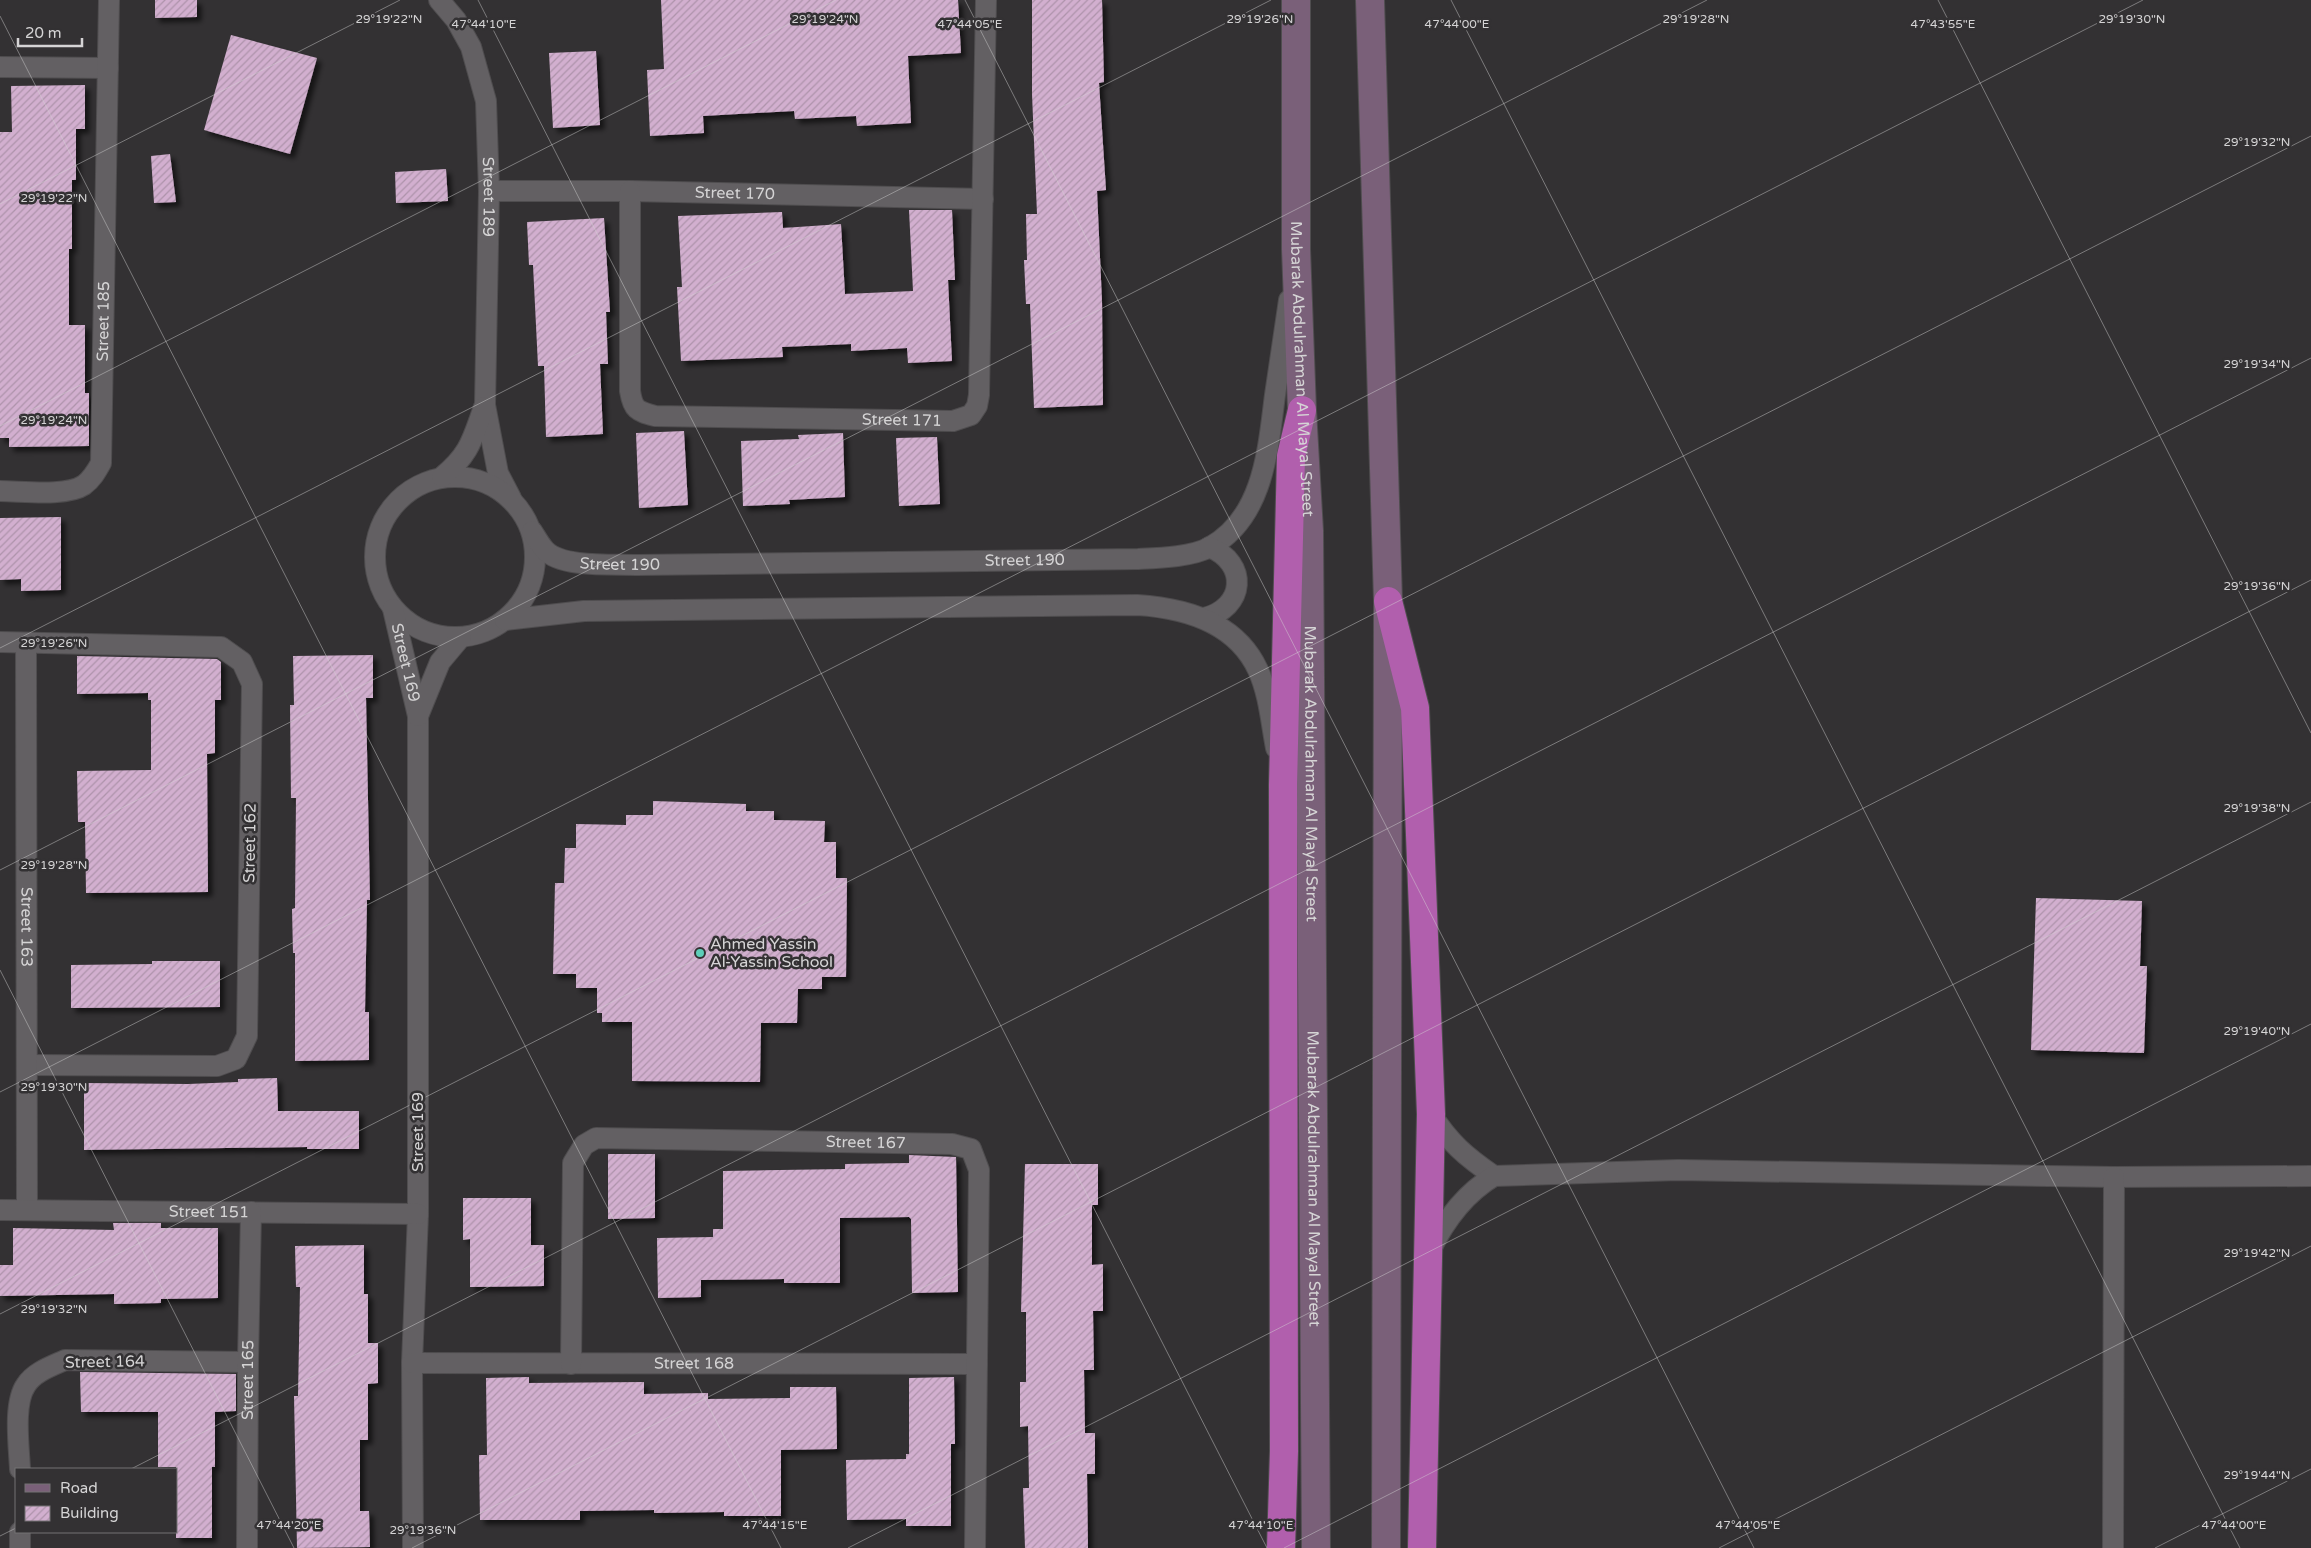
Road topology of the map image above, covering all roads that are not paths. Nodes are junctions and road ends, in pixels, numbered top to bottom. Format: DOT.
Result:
graph roads {
  1 [pos="110,0"];
  2 [pos="439,0"];
  3 [pos="986,0"];
  4 [pos="1296,0"];
  5 [pos="1370,0"];
  6 [pos="0,67"];
  7 [pos="108,68"];
  8 [pos="489,191"];
  9 [pos="630,191"];
  10 [pos="983,198"];
  11 [pos="1296,249"];
  12 [pos="485,405"];
  13 [pos="1302,410"];
  14 [pos="442,477"];
  15 [pos="0,491"];
  16 [pos="511,498"];
  17 [pos="532,531"];
  18 [pos="1209,547"];
  19 [pos="1388,601"];
  20 [pos="392,609"];
  21 [pos="1204,618"];
  22 [pos="505,620"];
  23 [pos="461,637"];
  24 [pos="0,642"];
  25 [pos="26,643"];
  26 [pos="418,716"];
  27 [pos="1283,785"];
  28 [pos="26,1065"];
  29 [pos="1431,1114"];
  30 [pos="1494,1176"];
  31 [pos="2311,1176"];
  32 [pos="2114,1177"];
  33 [pos="0,1210"];
  34 [pos="26,1210"];
  35 [pos="251,1212"];
  36 [pos="418,1214"];
  37 [pos="1427,1258"];
  38 [pos="248,1362"];
  39 [pos="412,1363"];
  40 [pos="571,1364"];
  41 [pos="977,1364"];
  42 [pos="20,1468"];
  43 [pos="20,1533"];
  44 [pos="20,1548"];
  45 [pos="247,1548"];
  46 [pos="413,1548"];
  47 [pos="975,1548"];
  48 [pos="1281,1548"];
  49 [pos="1316,1548"];
  50 [pos="1386,1548"];
  51 [pos="1422,1548"];
  52 [pos="2113,1548"];
  1 -- 7 [label="street, Street 185"];
  2 -- 8 [label="street, Street 189"];
  3 -- 10 [label="street, Street 171"];
  4 -- 11 [label="main road, Mubarak Abdulrahman Al Mayal Street"];
  5 -- 19 [label="main road"];
  6 -- 7 [label="street"];
  7 -- 15 [label="street, Street 185"];
  8 -- 9 [label="street, Street 170"];
  8 -- 12 [label="street, Street 189"];
  9 -- 10 [label="street, Street 170"];
  9 -- 10 [label="street, Street 171"];
  11 -- 13 [label="main road, Mubarak Abdulrahman Al Mayal Street"];
  11 -- 18 [label="street, Street 190"];
  12 -- 14 [label="street, Street 189"];
  12 -- 16 [label="street, Street 189"];
  13 -- 27 [label="highway"];
  13 -- 49 [label="main road, Mubarak Abdulrahman Al Mayal Street"];
  14 -- 16 [label="street"];
  14 -- 20 [label="street"];
  16 -- 17 [label="street"];
  17 -- 18 [label="street, Street 190"];
  17 -- 22 [label="street"];
  18 -- 21 [label="street"];
  19 -- 29 [label="highway"];
  19 -- 50 [label="main road"];
  20 -- 23 [label="street"];
  20 -- 26 [label="street, Street 169"];
  21 -- 22 [label="street"];
  21 -- 27 [label="street"];
  22 -- 23 [label="street"];
  23 -- 26 [label="street, Street 169"];
  24 -- 25 [label="street, Street 162"];
  25 -- 28 [label="street, Street 163"];
  25 -- 28 [label="street, Street 162"];
  26 -- 36 [label="street, Street 169"];
  27 -- 48 [label="highway"];
  28 -- 34 [label="street, Street 163"];
  29 -- 30 [label="street"];
  29 -- 37 [label="highway"];
  30 -- 32 [label="street"];
  30 -- 37 [label="street"];
  31 -- 32 [label="street"];
  32 -- 52 [label="street"];
  33 -- 34 [label="street, Street 151"];
  34 -- 35 [label="street, Street 151"];
  35 -- 36 [label="street, Street 151"];
  35 -- 38 [label="street, Street 165"];
  36 -- 39 [label="street, Street 169"];
  37 -- 51 [label="highway"];
  38 -- 42 [label="street, Street 164"];
  38 -- 45 [label="street, Street 165"];
  39 -- 40 [label="street, Street 168"];
  39 -- 46 [label="street, Street 169"];
  40 -- 41 [label="street, Street 168"];
  40 -- 41 [label="street, Street 167"];
  41 -- 47 [label="street, Street 167"];
  43 -- 44 [label="street"];
}
